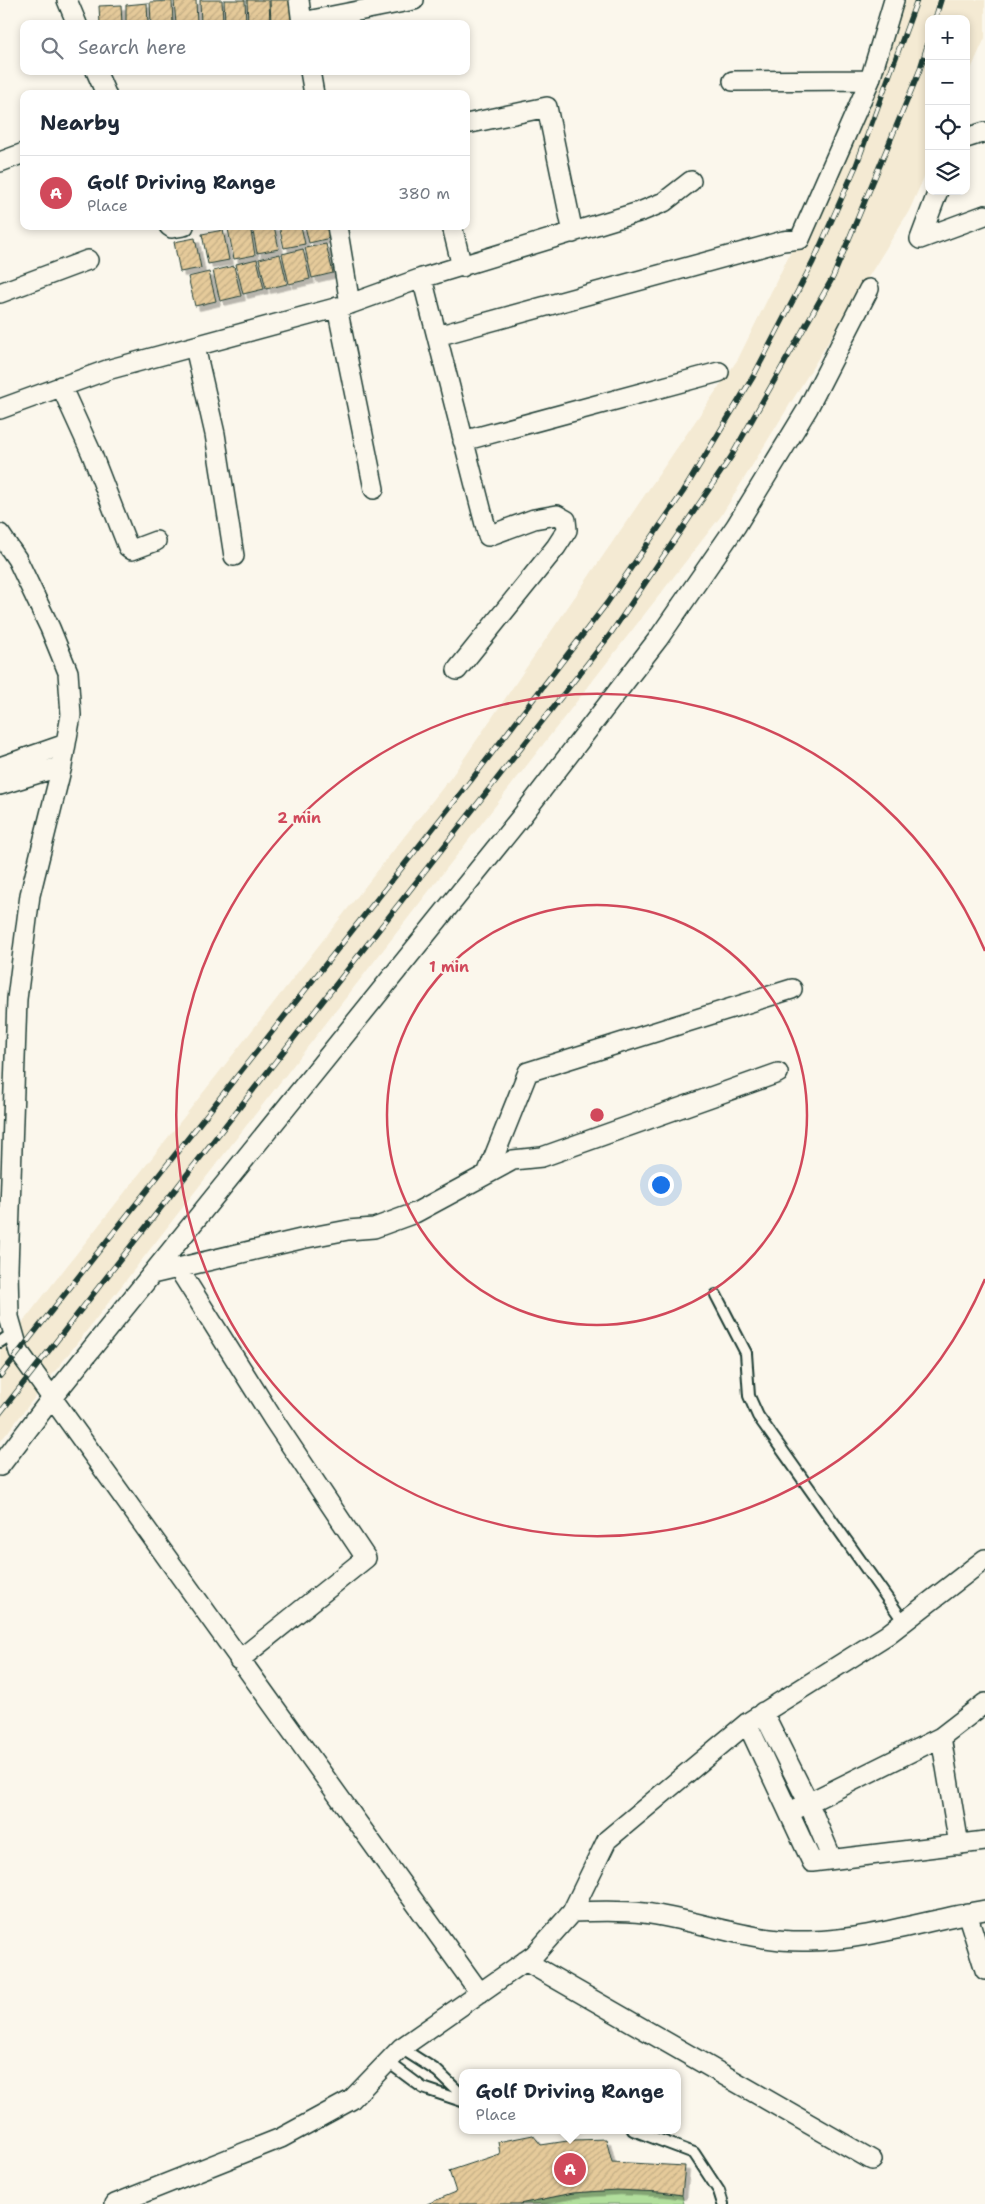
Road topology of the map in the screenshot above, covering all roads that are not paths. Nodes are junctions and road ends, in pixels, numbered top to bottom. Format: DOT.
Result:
graph roads {
  1 [pos="67,0"];
  2 [pos="299,0"];
  3 [pos="414,0"];
  4 [pos="894,0"];
  5 [pos="75,20"];
  6 [pos="302,20"];
  7 [pos="317,20"];
  8 [pos="98,75"];
  9 [pos="311,75"];
  10 [pos="870,80"];
  11 [pos="732,82"];
  12 [pos="104,90"];
  13 [pos="313,90"];
  14 [pos="470,123"];
  15 [pos="985,132"];
  16 [pos="970,137"];
  17 [pos="20,154"];
  18 [pos="0,162"];
  19 [pos="691,181"];
  20 [pos="936,195"];
  21 [pos="985,216"];
  22 [pos="337,230"];
  23 [pos="453,230"];
  24 [pos="574,233"];
  25 [pos="88,260"];
  26 [pos="462,266"];
  27 [pos="422,278"];
  28 [pos="869,289"];
  29 [pos="0,293"];
  30 [pos="343,305"];
  31 [pos="437,336"];
  32 [pos="195,347"];
  33 [pos="719,372"];
  34 [pos="61,386"];
  35 [pos="0,409"];
  36 [pos="464,441"];
  37 [pos="374,489"];
  38 [pos="0,534"];
  39 [pos="156,541"];
  40 [pos="234,556"];
  41 [pos="457,670"];
  42 [pos="66,744"];
  43 [pos="62,766"];
  44 [pos="0,767"];
  45 [pos="0,785"];
  46 [pos="792,989"];
  47 [pos="778,1073"];
  48 [pos="6,1144"];
  49 [pos="487,1174"];
  50 [pos="178,1268"];
  51 [pos="152,1274"];
  52 [pos="716,1295"];
  53 [pos="7,1337"];
  54 [pos="51,1399"];
  55 [pos="0,1466"];
  56 [pos="985,1559"];
  57 [pos="904,1622"];
  58 [pos="239,1660"];
  59 [pos="985,1703"];
  60 [pos="763,1712"];
  61 [pos="747,1723"];
  62 [pos="941,1737"];
  63 [pos="808,1804"];
  64 [pos="790,1812"];
  65 [pos="985,1841"];
  66 [pos="959,1845"];
  67 [pos="832,1859"];
  68 [pos="976,1911"];
  69 [pos="572,1912"];
  70 [pos="525,1961"];
  71 [pos="985,1970"];
  72 [pos="480,1993"];
  73 [pos="401,2048"];
  74 [pos="388,2062"];
  75 [pos="459,2092"];
  76 [pos="459,2100"];
  77 [pos="644,2134"];
  78 [pos="872,2160"];
  79 [pos="115,2204"];
  80 [pos="723,2204"];
  1 -- 5 [label="street"];
  2 -- 6 [label="street"];
  3 -- 7 [label="street"];
  4 -- 10 [label="street"];
  8 -- 12 [label="street"];
  9 -- 13 [label="street"];
  10 -- 11 [label="street"];
  10 -- 31 [label="street"];
  14 -- 24 [label="street"];
  15 -- 16 [label="street"];
  17 -- 18 [label="street"];
  19 -- 24 [label="street"];
  20 -- 21 [label="street"];
  22 -- 30 [label="street"];
  23 -- 26 [label="street"];
  24 -- 26 [label="street"];
  25 -- 29 [label="street"];
  26 -- 27 [label="street"];
  27 -- 30 [label="street"];
  27 -- 31 [label="street"];
  28 -- 51 [label="street"];
  30 -- 32 [label="street"];
  30 -- 37 [label="street"];
  31 -- 36 [label="street"];
  32 -- 34 [label="street"];
  32 -- 40 [label="street"];
  33 -- 36 [label="street"];
  34 -- 35 [label="street"];
  34 -- 39 [label="street"];
  36 -- 41 [label="street"];
  38 -- 42 [label="street"];
  42 -- 43 [label="street"];
  42 -- 44 [label="street"];
  43 -- 45 [label="street"];
  43 -- 48 [label="street"];
  46 -- 49 [label="street"];
  47 -- 49 [label="street"];
  48 -- 53 [label="street"];
  49 -- 50 [label="street"];
  50 -- 51 [label="street"];
  50 -- 58 [label="street"];
  51 -- 54 [label="street"];
  52 -- 57 [label="lane"];
  53 -- 54 [label="street"];
  54 -- 55 [label="street"];
  54 -- 58 [label="street"];
  56 -- 57 [label="street"];
  57 -- 60 [label="street"];
  58 -- 72 [label="street"];
  59 -- 62 [label="street"];
  60 -- 61 [label="street"];
  60 -- 63 [label="street"];
  61 -- 64 [label="street"];
  61 -- 69 [label="street"];
  62 -- 63 [label="street"];
  62 -- 66 [label="street"];
  63 -- 64 [label="street"];
  63 -- 67 [label="street"];
  64 -- 67 [label="street"];
  65 -- 66 [label="street"];
  66 -- 67 [label="street"];
  68 -- 69 [label="street"];
  68 -- 71 [label="street"];
  69 -- 70 [label="street"];
  70 -- 72 [label="street"];
  70 -- 78 [label="street"];
  72 -- 73 [label="street"];
  73 -- 74 [label="street"];
  73 -- 75 [label="lane"];
  74 -- 76 [label="lane"];
  74 -- 79 [label="street"];
  77 -- 80 [label="lane"];
}
